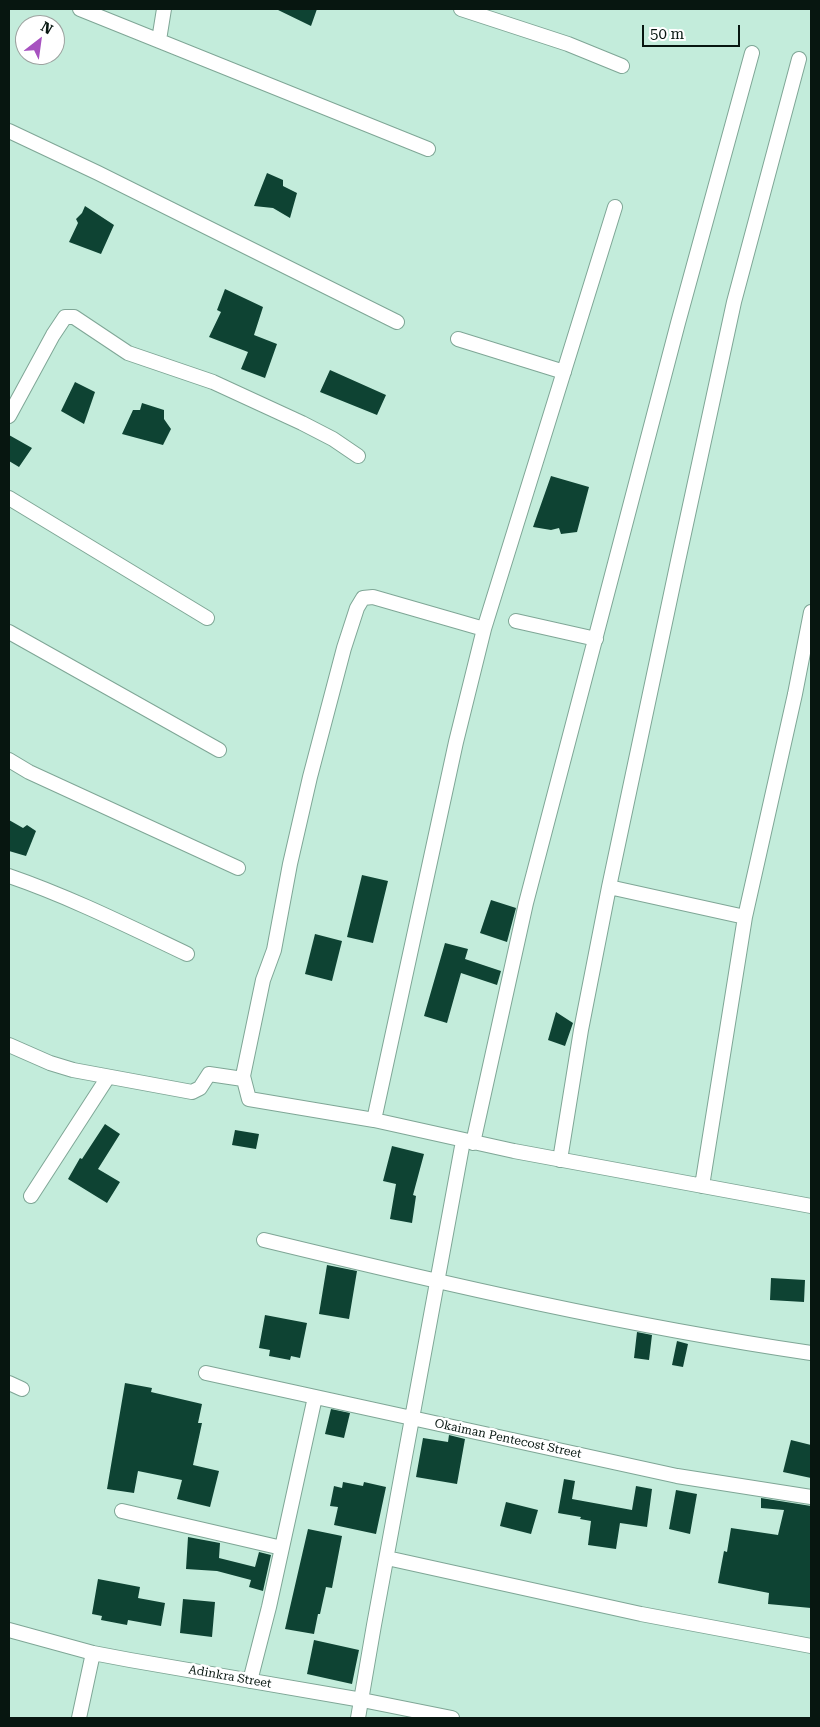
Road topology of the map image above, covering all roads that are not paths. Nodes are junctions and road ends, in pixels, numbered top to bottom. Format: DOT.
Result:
graph roads {
  1 [pos="80,9"];
  2 [pos="164,9"];
  3 [pos="461,9"];
  4 [pos="159,40"];
  5 [pos="752,53"];
  6 [pos="799,59"];
  7 [pos="622,66"];
  8 [pos="9,131"];
  9 [pos="428,149"];
  10 [pos="615,208"];
  11 [pos="397,322"];
  12 [pos="458,339"];
  13 [pos="564,372"];
  14 [pos="9,416"];
  15 [pos="358,456"];
  16 [pos="9,498"];
  17 [pos="811,612"];
  18 [pos="207,618"];
  19 [pos="516,621"];
  20 [pos="484,629"];
  21 [pos="9,632"];
  22 [pos="596,639"];
  23 [pos="219,750"];
  24 [pos="9,760"];
  25 [pos="238,868"];
  26 [pos="9,876"];
  27 [pos="609,887"];
  28 [pos="745,917"];
  29 [pos="187,954"];
  30 [pos="9,1045"];
  31 [pos="108,1077"];
  32 [pos="239,1079"];
  33 [pos="374,1120"];
  34 [pos="468,1142"];
  35 [pos="560,1160"];
  36 [pos="702,1186"];
  37 [pos="31,1196"];
  38 [pos="811,1206"];
  39 [pos="264,1240"];
  40 [pos="437,1281"];
  41 [pos="811,1353"];
  42 [pos="206,1373"];
  43 [pos="9,1383"];
  44 [pos="22,1389"];
  45 [pos="314,1397"];
  46 [pos="413,1419"];
  47 [pos="811,1497"];
  48 [pos="122,1511"];
  49 [pos="282,1548"];
  50 [pos="387,1558"];
  51 [pos="9,1630"];
  52 [pos="811,1646"];
  53 [pos="93,1653"];
  54 [pos="250,1681"];
  55 [pos="362,1700"];
  56 [pos="79,1718"];
  57 [pos="358,1718"];
  58 [pos="452,1718"];
  1 -- 4 [label="street"];
  2 -- 4 [label="street"];
  3 -- 7 [label="street"];
  4 -- 9 [label="street"];
  5 -- 22 [label="street"];
  6 -- 27 [label="street"];
  8 -- 11 [label="street"];
  10 -- 13 [label="street"];
  12 -- 13 [label="street"];
  13 -- 20 [label="street"];
  14 -- 15 [label="street"];
  16 -- 18 [label="street"];
  17 -- 28 [label="street"];
  19 -- 22 [label="street"];
  20 -- 32 [label="street"];
  20 -- 33 [label="street"];
  21 -- 23 [label="street"];
  22 -- 34 [label="street"];
  24 -- 25 [label="street"];
  26 -- 29 [label="street"];
  27 -- 28 [label="street"];
  27 -- 35 [label="street"];
  28 -- 36 [label="street"];
  30 -- 31 [label="street"];
  31 -- 32 [label="street"];
  31 -- 37 [label="street"];
  32 -- 33 [label="street"];
  33 -- 34 [label="street"];
  34 -- 35 [label="street"];
  34 -- 40 [label="street"];
  35 -- 36 [label="street"];
  36 -- 38 [label="street"];
  39 -- 40 [label="street"];
  40 -- 41 [label="street"];
  40 -- 46 [label="street"];
  42 -- 45 [label="street, Okaiman Pentecost Street"];
  43 -- 44 [label="street"];
  45 -- 46 [label="street, Okaiman Pentecost Street"];
  45 -- 49 [label="street"];
  46 -- 47 [label="street, Okaiman Pentecost Street"];
  46 -- 50 [label="street"];
  48 -- 49 [label="street"];
  49 -- 54 [label="street"];
  50 -- 52 [label="street"];
  50 -- 55 [label="street"];
  51 -- 53 [label="street, Adinkra Street"];
  53 -- 54 [label="street, Adinkra Street"];
  53 -- 56 [label="street"];
  54 -- 55 [label="street, Adinkra Street"];
  55 -- 57 [label="street"];
  55 -- 58 [label="street, Adinkra Street"];
}
